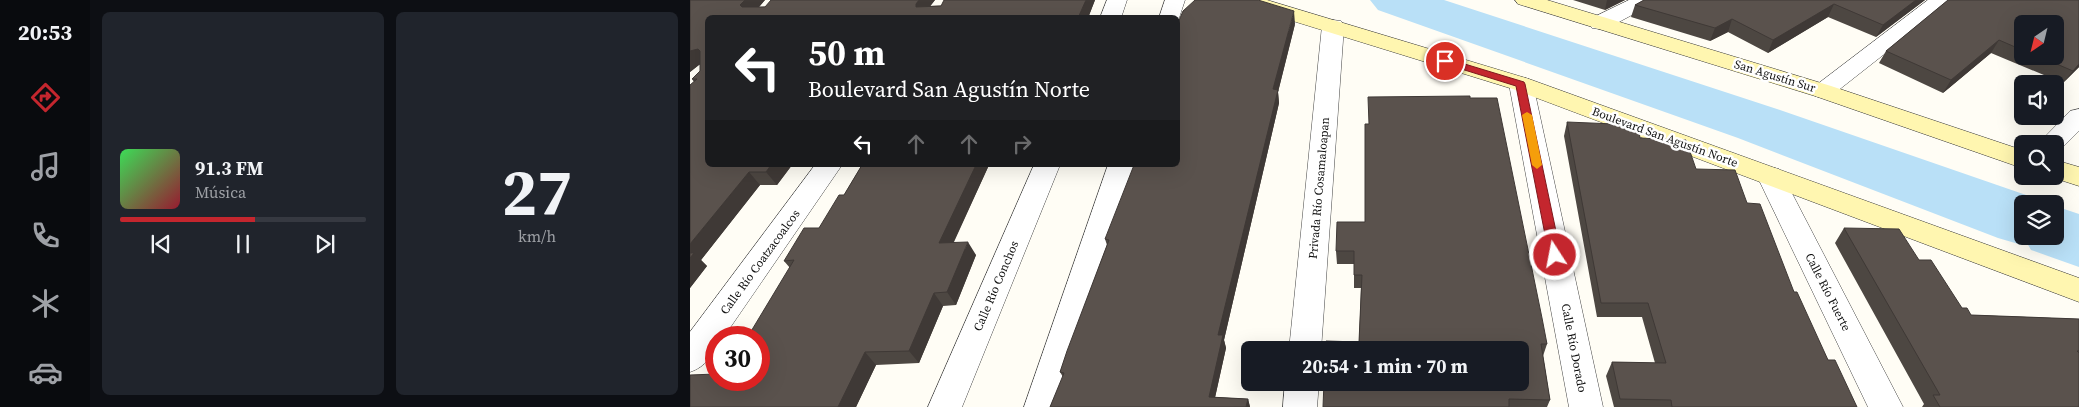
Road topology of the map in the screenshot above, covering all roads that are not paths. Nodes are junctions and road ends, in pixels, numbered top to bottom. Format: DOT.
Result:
graph roads {
  1 [pos="1118,0"];
  2 [pos="1175,0"];
  3 [pos="1245,0"];
  4 [pos="1525,0"];
  5 [pos="1645,0"];
  6 [pos="1941,0"];
  7 [pos="1111,15"];
  8 [pos="1170,15"];
  9 [pos="1600,23"];
  10 [pos="1333,26"];
  11 [pos="1521,84"];
  12 [pos="1822,91"];
  13 [pos="2079,117"];
  14 [pos="2060,135"];
  15 [pos="2014,155"];
  16 [pos="828,167"];
  17 [pos="1047,167"];
  18 [pos="1120,167"];
  19 [pos="2064,172"];
  20 [pos="1770,176"];
  21 [pos="2079,177"];
  22 [pos="2076,292"];
  23 [pos="1306,341"];
  24 [pos="690,358"];
  25 [pos="1301,391"];
  26 [pos="945,407"];
  27 [pos="1042,407"];
  28 [pos="1300,407"];
  29 [pos="1586,407"];
  30 [pos="1886,407"];
  1 -- 7 [label="street"];
  2 -- 8 [label="street"];
  3 -- 10 [label="main road, Boulevard San Agustín Norte"];
  4 -- 9 [label="main road, San Agustín Sur"];
  5 -- 9 [label="street"];
  6 -- 12 [label="street"];
  9 -- 12 [label="main road, San Agustín Sur"];
  10 -- 11 [label="main road, Boulevard San Agustín Norte"];
  10 -- 23 [label="street, Privada Río Cosamaloapan"];
  11 -- 20 [label="main road, Boulevard San Agustín Norte"];
  11 -- 29 [label="street, Calle Río Dorado"];
  12 -- 15 [label="main road, San Agustín Sur"];
  13 -- 14 [label="street"];
  16 -- 24 [label="street, Calle Río Coatzacoalcos"];
  17 -- 26 [label="street, Calle Río Conchos"];
  18 -- 27 [label="street"];
  19 -- 21 [label="main road"];
  20 -- 22 [label="main road, Boulevard San Agustín Norte"];
  20 -- 30 [label="street, Calle Río Fuerte"];
  25 -- 28 [label="street"];
}
